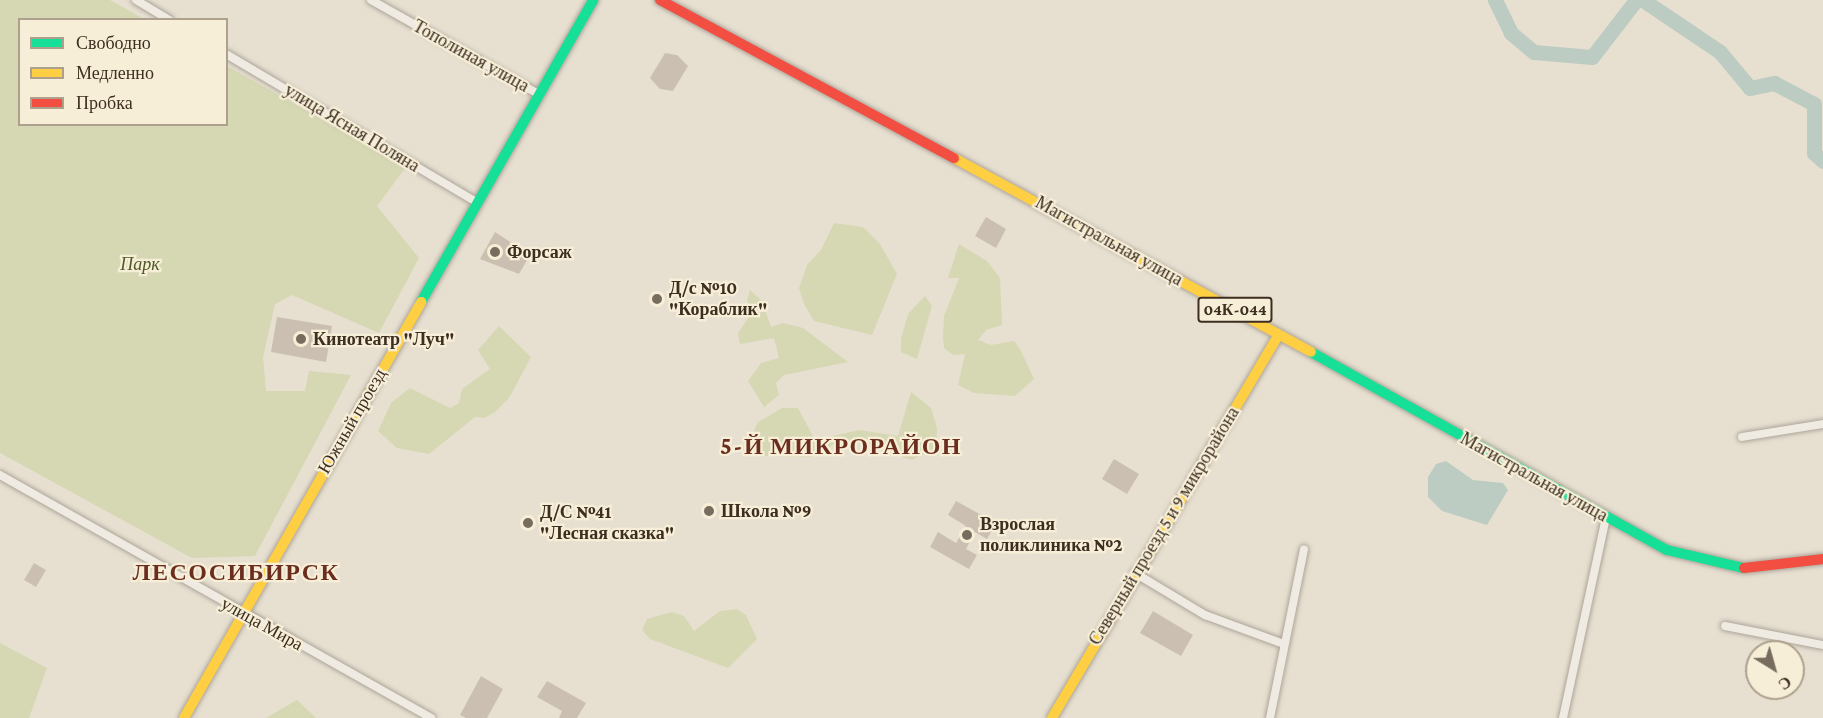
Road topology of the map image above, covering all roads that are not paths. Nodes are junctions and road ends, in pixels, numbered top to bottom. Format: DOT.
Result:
graph roads {
  1 [pos="136,0"];
  2 [pos="371,0"];
  3 [pos="593,0"];
  4 [pos="660,0"];
  5 [pos="166,18"];
  6 [pos="228,55"];
  7 [pos="540,94"];
  8 [pos="478,203"];
  9 [pos="1278,336"];
  10 [pos="1823,424"];
  11 [pos="1742,437"];
  12 [pos="0,475"];
  13 [pos="1606,517"];
  14 [pos="1304,549"];
  15 [pos="1823,560"];
  16 [pos="1135,573"];
  17 [pos="243,614"];
  18 [pos="1725,626"];
  19 [pos="1284,644"];
  20 [pos="1823,645"];
  21 [pos="184,718"];
  22 [pos="431,718"];
  23 [pos="1052,718"];
  24 [pos="1270,718"];
  25 [pos="1563,718"];
  1 -- 5 [label="street"];
  2 -- 7 [label="street, Тополиная улица"];
  3 -- 7 [label="main road, Южный проезд"];
  4 -- 9 [label="main road, Магистральная улица / 04К-044"];
  6 -- 8 [label="street, улица Ясная Поляна"];
  7 -- 8 [label="main road, Южный проезд"];
  8 -- 17 [label="main road, Южный проезд"];
  9 -- 13 [label="main road, Магистральная улица / 04К-044"];
  9 -- 16 [label="main road, Северный проезд 5 и 9 микрорайона"];
  10 -- 11 [label="street"];
  12 -- 17 [label="street, улица Мира"];
  13 -- 15 [label="main road, Магистральная улица / 04К-044"];
  13 -- 25 [label="street"];
  14 -- 19 [label="street"];
  16 -- 19 [label="street"];
  16 -- 23 [label="main road, Северный проезд 5 и 9 микрорайона"];
  17 -- 21 [label="main road, Южный проезд"];
  17 -- 22 [label="street, улица Мира"];
  18 -- 20 [label="street"];
  19 -- 24 [label="street"];
}
